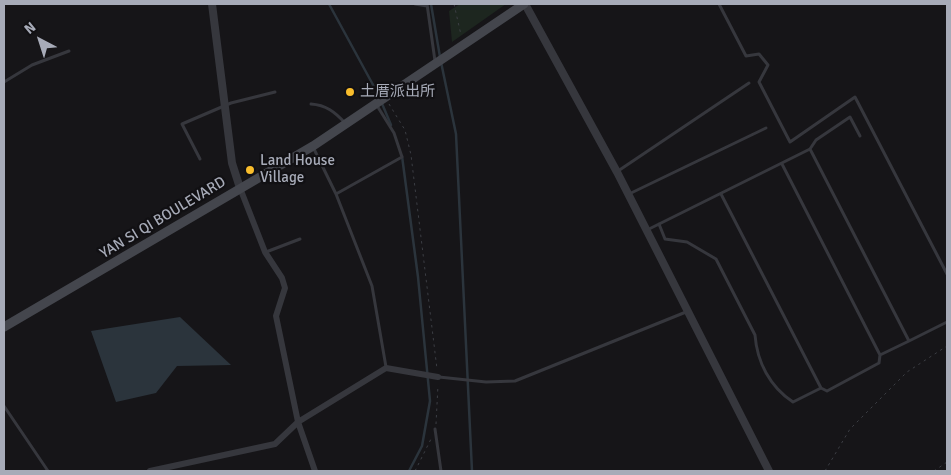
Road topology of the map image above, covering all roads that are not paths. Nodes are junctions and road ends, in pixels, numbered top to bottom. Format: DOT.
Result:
graph roads {
  1 [pos="212,4"];
  2 [pos="415,4"];
  3 [pos="524,4"];
  4 [pos="719,4"];
  5 [pos="427,5"];
  6 [pos="69,51"];
  7 [pos="435,64"];
  8 [pos="4,82"];
  9 [pos="749,83"];
  10 [pos="275,92"];
  11 [pos="311,104"];
  12 [pos="376,104"];
  13 [pos="225,106"];
  14 [pos="347,125"];
  15 [pos="766,128"];
  16 [pos="860,136"];
  17 [pos="313,146"];
  18 [pos="810,149"];
  19 [pos="200,159"];
  20 [pos="782,164"];
  21 [pos="617,172"];
  22 [pos="240,188"];
  23 [pos="336,194"];
  24 [pos="628,194"];
  25 [pos="722,194"];
  26 [pos="659,224"];
  27 [pos="647,230"];
  28 [pos="300,239"];
  29 [pos="265,252"];
  30 [pos="947,274"];
  31 [pos="688,311"];
  32 [pos="947,322"];
  33 [pos="4,328"];
  34 [pos="909,341"];
  35 [pos="880,355"];
  36 [pos="386,368"];
  37 [pos="438,376"];
  38 [pos="821,388"];
  39 [pos="4,406"];
  40 [pos="298,422"];
  41 [pos="435,429"];
  42 [pos="48,471"];
  43 [pos="150,471"];
  44 [pos="315,471"];
  45 [pos="441,471"];
  46 [pos="769,471"];
  1 -- 13 [label="street"];
  2 -- 5 [label="lane"];
  3 -- 7 [label="main road, YAN SI QI BOULEVARD"];
  3 -- 21 [label="street"];
  4 -- 30 [label="lane"];
  5 -- 7 [label="lane"];
  6 -- 8 [label="lane"];
  7 -- 12 [label="main road, YAN SI QI BOULEVARD"];
  9 -- 21 [label="lane"];
  10 -- 13 [label="lane"];
  11 -- 14 [label="lane"];
  12 -- 14 [label="main road, YAN SI QI BOULEVARD"];
  12 -- 23 [label="lane"];
  13 -- 19 [label="lane"];
  13 -- 22 [label="street"];
  14 -- 17 [label="main road, YAN SI QI BOULEVARD"];
  15 -- 24 [label="lane"];
  16 -- 18 [label="lane"];
  17 -- 22 [label="main road, YAN SI QI BOULEVARD"];
  17 -- 23 [label="lane"];
  18 -- 20 [label="lane"];
  18 -- 34 [label="lane"];
  20 -- 25 [label="lane"];
  20 -- 35 [label="lane"];
  21 -- 24 [label="street"];
  22 -- 29 [label="street"];
  22 -- 33 [label="main road, YAN SI QI BOULEVARD"];
  23 -- 36 [label="lane"];
  24 -- 27 [label="street"];
  25 -- 26 [label="lane"];
  25 -- 38 [label="lane"];
  26 -- 27 [label="lane"];
  26 -- 38 [label="lane"];
  27 -- 31 [label="street"];
  28 -- 29 [label="lane"];
  29 -- 40 [label="street"];
  31 -- 37 [label="lane"];
  31 -- 46 [label="street"];
  32 -- 34 [label="lane"];
  34 -- 35 [label="lane"];
  35 -- 38 [label="lane"];
  36 -- 37 [label="street"];
  36 -- 40 [label="street"];
  39 -- 42 [label="lane"];
  40 -- 43 [label="street"];
  40 -- 44 [label="street"];
  41 -- 45 [label="lane"];
}
